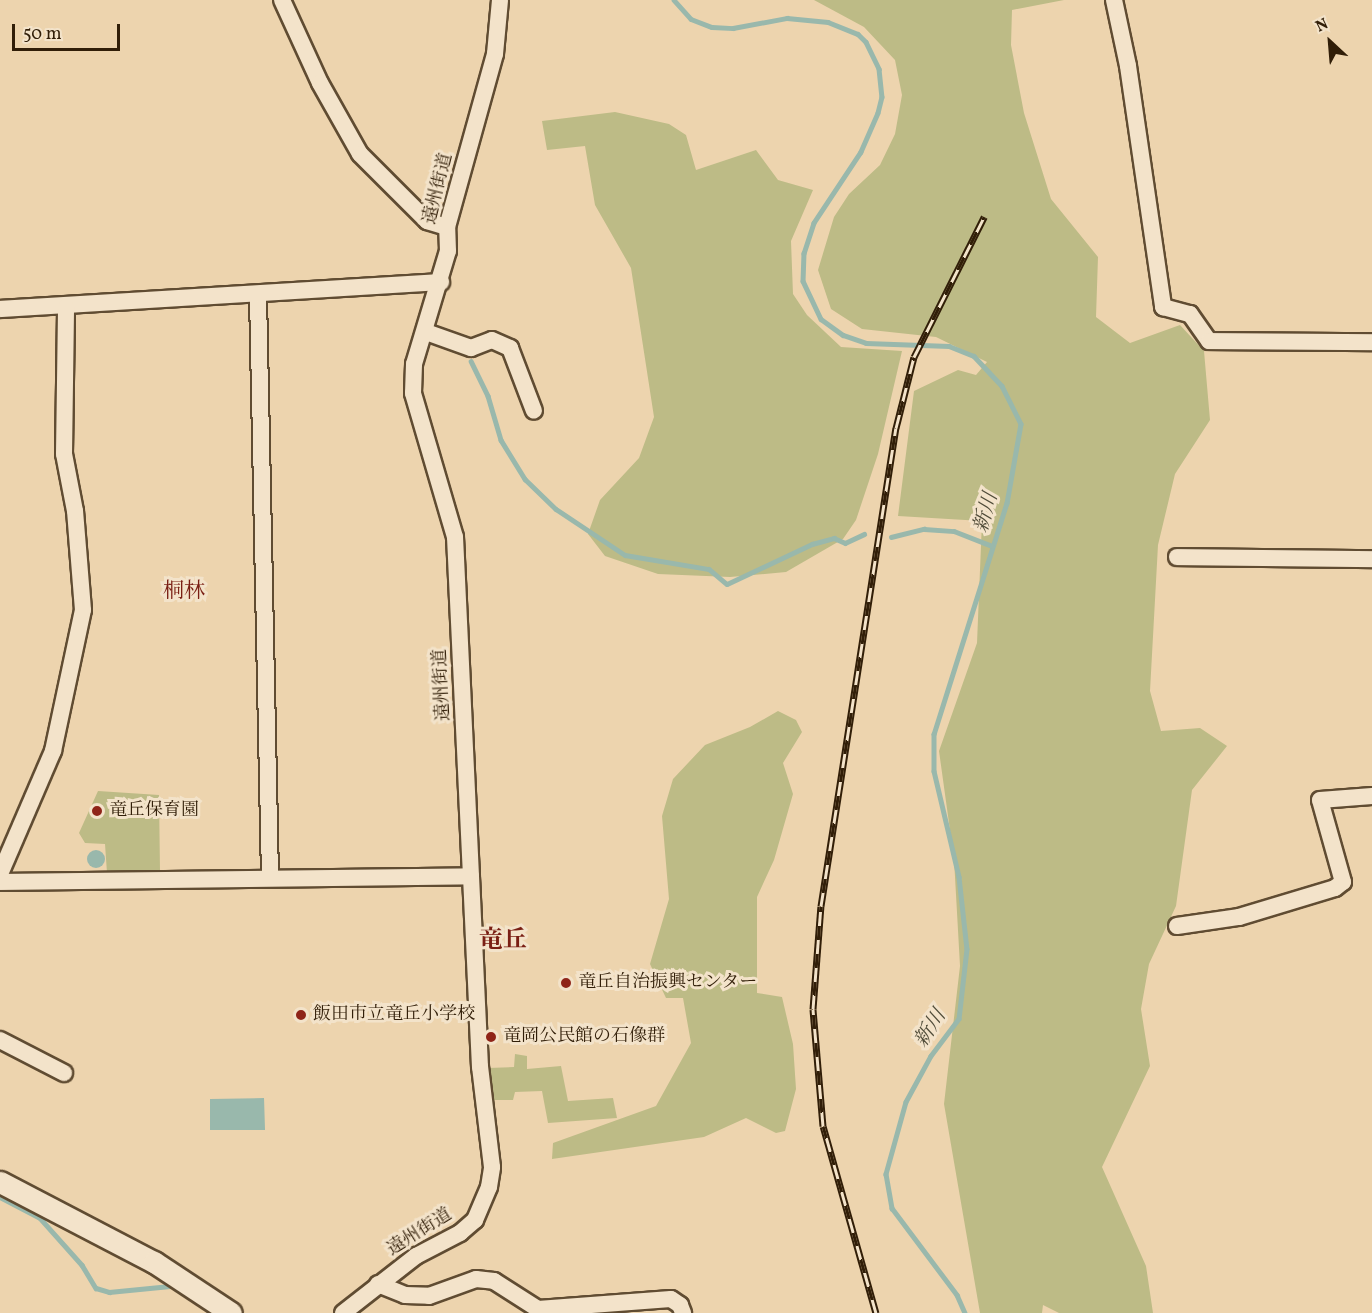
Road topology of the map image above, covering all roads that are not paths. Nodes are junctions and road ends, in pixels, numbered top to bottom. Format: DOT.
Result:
graph roads {
  1 [pos="282,0"];
  2 [pos="500,0"];
  3 [pos="1114,0"];
  4 [pos="447,228"];
  5 [pos="441,282"];
  6 [pos="258,295"];
  7 [pos="66,307"];
  8 [pos="0,309"];
  9 [pos="426,332"];
  10 [pos="1372,342"];
  11 [pos="534,411"];
  12 [pos="1177,557"];
  13 [pos="1372,559"];
  14 [pos="1372,795"];
  15 [pos="0,874"];
  16 [pos="270,876"];
  17 [pos="471,876"];
  18 [pos="0,882"];
  19 [pos="1177,926"];
  20 [pos="0,1040"];
  21 [pos="64,1073"];
  22 [pos="0,1182"];
  23 [pos="378,1284"];
  24 [pos="231,1313"];
  25 [pos="343,1313"];
  26 [pos="683,1313"];
  1 -- 4 [label="street"];
  2 -- 4 [label="street, 遠州街道"];
  3 -- 10 [label="street"];
  4 -- 5 [label="street, 遠州街道"];
  5 -- 6 [label="street"];
  5 -- 9 [label="street, 遠州街道"];
  6 -- 7 [label="street"];
  6 -- 16 [label="street"];
  7 -- 8 [label="street"];
  7 -- 15 [label="street"];
  9 -- 11 [label="street"];
  9 -- 17 [label="street, 遠州街道"];
  12 -- 13 [label="street"];
  14 -- 19 [label="street"];
  16 -- 17 [label="street"];
  16 -- 18 [label="street"];
  17 -- 23 [label="street, 遠州街道"];
  20 -- 21 [label="street"];
  22 -- 24 [label="street"];
  23 -- 25 [label="street, 遠州街道"];
  23 -- 26 [label="street"];
}
